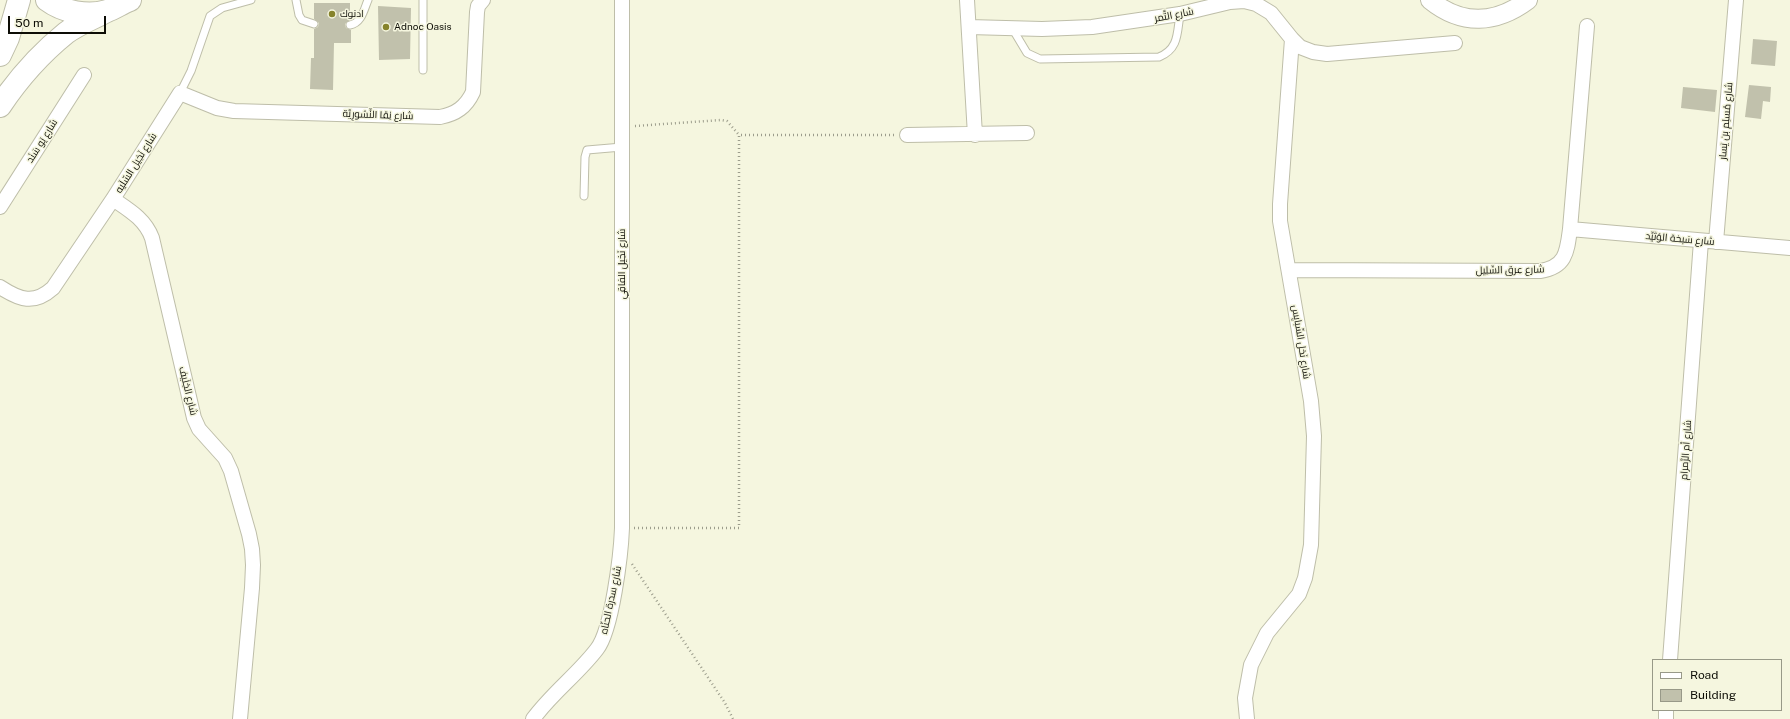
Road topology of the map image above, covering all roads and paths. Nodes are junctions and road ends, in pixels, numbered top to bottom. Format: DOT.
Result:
graph roads {
  1 [pos="19,0"];
  2 [pos="47,0"];
  3 [pos="130,0"];
  4 [pos="251,0"];
  5 [pos="296,0"];
  6 [pos="368,0"];
  7 [pos="423,0"];
  8 [pos="483,0"];
  9 [pos="622,0"];
  10 [pos="967,0"];
  11 [pos="1430,0"];
  12 [pos="1528,0"];
  13 [pos="1736,0"];
  14 [pos="107,11"];
  15 [pos="1180,14"];
  16 [pos="314,24"];
  17 [pos="350,24"];
  18 [pos="1587,26"];
  19 [pos="968,27"];
  20 [pos="1012,28"];
  21 [pos="1292,39"];
  22 [pos="1455,43"];
  23 [pos="0,55"];
  24 [pos="423,70"];
  25 [pos="84,75"];
  26 [pos="180,93"];
  27 [pos="0,106"];
  28 [pos="622,127"];
  29 [pos="1028,133"];
  30 [pos="739,135"];
  31 [pos="907,135"];
  32 [pos="975,135"];
  33 [pos="622,147"];
  34 [pos="584,196"];
  35 [pos="113,199"];
  36 [pos="0,207"];
  37 [pos="1570,229"];
  38 [pos="1701,240"];
  39 [pos="1716,242"];
  40 [pos="1790,248"];
  41 [pos="1290,270"];
  42 [pos="0,287"];
  43 [pos="622,528"];
  44 [pos="621,548"];
  45 [pos="1670,659"];
  46 [pos="240,719"];
  47 [pos="533,719"];
  48 [pos="733,719"];
  49 [pos="1247,719"];
  1 -- 23 [label="highway"];
  2 -- 14 [label="highway"];
  3 -- 14 [label="highway"];
  4 -- 26 [label="lane, شارع نَخِيل السّلَيه"];
  5 -- 16 [label="lane"];
  6 -- 17 [label="lane"];
  7 -- 24 [label="lane"];
  8 -- 26 [label="street, شارع نِقا النِّسُورِيَّة"];
  9 -- 28 [label="street, شارع نَخِيل الفاقِي"];
  10 -- 19 [label="street"];
  11 -- 12 [label="street"];
  13 -- 39 [label="street, شارع مُسلِم بن يَسار"];
  14 -- 27 [label="highway"];
  15 -- 20 [label="street, شارع التَّمر"];
  15 -- 20 [label="lane"];
  15 -- 21 [label="street, شارع التَّمر"];
  18 -- 37 [label="street, شارع عِرق السِّلِيل"];
  19 -- 20 [label="street, شارع التَّمر"];
  19 -- 32 [label="street"];
  21 -- 22 [label="street, شارع التَّمر"];
  21 -- 41 [label="street, شارع نَخل السِّبايِس"];
  25 -- 36 [label="street, شارع يَو سَنَد"];
  26 -- 35 [label="street, شارع نَخِيل السّلَيه"];
  28 -- 30 [label="path"];
  28 -- 33 [label="street, شارع نَخِيل الفاقِي"];
  29 -- 32 [label="street"];
  30 -- 31 [label="path"];
  30 -- 43 [label="path"];
  31 -- 32 [label="street"];
  33 -- 34 [label="lane"];
  33 -- 43 [label="street, شارع نَخِيل الفاقِي"];
  35 -- 42 [label="street, شارع نَخِيل السّلَيه"];
  35 -- 46 [label="street, شارع الخِلَيف"];
  37 -- 38 [label="street, شارع سَبخة الوُتَيِّد"];
  37 -- 41 [label="street, شارع عِرق السِّلِيل"];
  38 -- 39 [label="street, شارع سَبخة الوُتَيِّد"];
  38 -- 45 [label="street, شارع أم الرَّمرام"];
  39 -- 40 [label="street, شارع سَبخة الوُتَيِّد"];
  41 -- 49 [label="street, شارع نَخل السِّبايِس"];
  43 -- 44 [label="street, شارع سدرة الحنّاه"];
  44 -- 47 [label="street, شارع سدرة الحنّاه"];
  44 -- 48 [label="path"];
}
